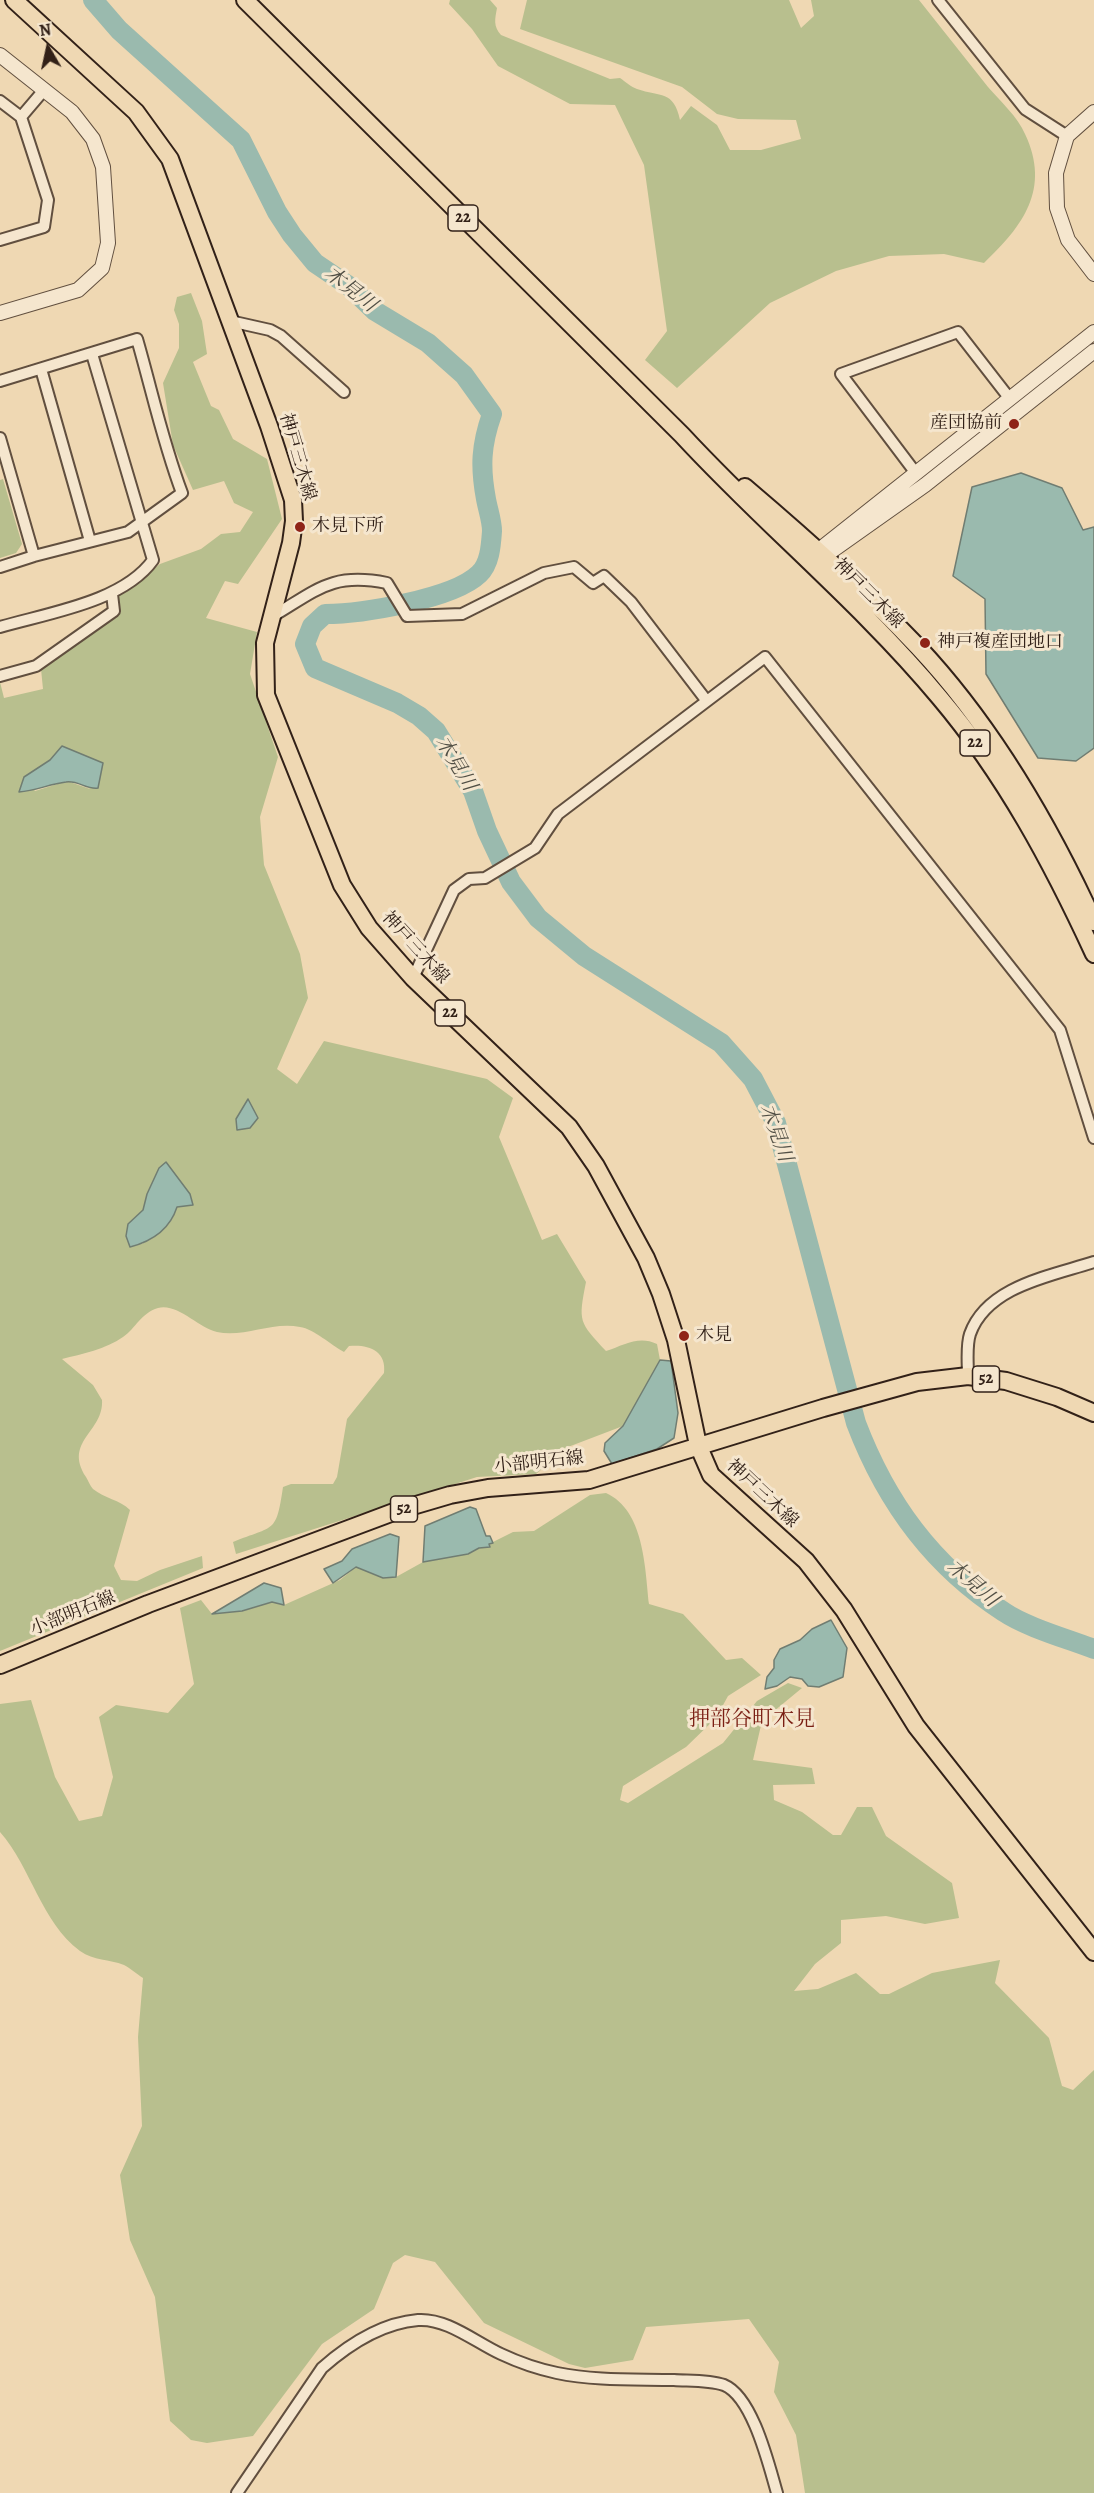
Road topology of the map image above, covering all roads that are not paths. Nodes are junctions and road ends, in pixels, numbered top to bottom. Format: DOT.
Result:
graph roads {
  1 [pos="14,0"];
  2 [pos="245,0"];
  3 [pos="938,0"];
  4 [pos="0,55"];
  5 [pos="44,90"];
  6 [pos="0,101"];
  7 [pos="1094,112"];
  8 [pos="21,117"];
  9 [pos="1067,136"];
  10 [pos="0,240"];
  11 [pos="1094,273"];
  12 [pos="0,313"];
  13 [pos="230,321"];
  14 [pos="1094,332"];
  15 [pos="1094,351"];
  16 [pos="92,354"];
  17 [pos="41,369"];
  18 [pos="0,381"];
  19 [pos="344,392"];
  20 [pos="1010,399"];
  21 [pos="0,438"];
  22 [pos="915,472"];
  23 [pos="141,525"];
  24 [pos="90,542"];
  25 [pos="34,556"];
  26 [pos="819,557"];
  27 [pos="0,567"];
  28 [pos="112,594"];
  29 [pos="273,616"];
  30 [pos="0,627"];
  31 [pos="0,676"];
  32 [pos="706,700"];
  33 [pos="1094,922"];
  34 [pos="1094,954"];
  35 [pos="413,978"];
  36 [pos="1094,1138"];
  37 [pos="1094,1262"];
  38 [pos="968,1376"];
  39 [pos="1094,1413"];
  40 [pos="698,1445"];
  41 [pos="0,1665"];
  42 [pos="1094,1952"];
  43 [pos="237,2493"];
  44 [pos="777,2493"];
  1 -- 13 [label="main road, 神戸三木線 / 22"];
  2 -- 26 [label="main road, 神戸三木線 / 22"];
  3 -- 9 [label="street"];
  4 -- 5 [label="street"];
  5 -- 8 [label="street"];
  5 -- 12 [label="street"];
  6 -- 8 [label="street"];
  7 -- 9 [label="street"];
  8 -- 10 [label="street"];
  9 -- 11 [label="street"];
  13 -- 19 [label="street"];
  13 -- 29 [label="main road, 神戸三木線 / 22"];
  14 -- 20 [label="street"];
  15 -- 26 [label="street"];
  16 -- 17 [label="street"];
  16 -- 23 [label="street"];
  16 -- 23 [label="street"];
  17 -- 18 [label="street"];
  17 -- 24 [label="street"];
  20 -- 22 [label="street"];
  20 -- 22 [label="street"];
  21 -- 25 [label="street"];
  22 -- 26 [label="street"];
  23 -- 24 [label="street"];
  23 -- 28 [label="street"];
  24 -- 25 [label="street"];
  25 -- 27 [label="street"];
  26 -- 33 [label="main road, 神戸三木線 / 22"];
  26 -- 34 [label="main road, 神戸三木線 / 22"];
  28 -- 30 [label="street"];
  28 -- 31 [label="street"];
  29 -- 32 [label="street"];
  29 -- 35 [label="main road, 神戸三木線 / 22"];
  32 -- 35 [label="street"];
  32 -- 36 [label="street"];
  35 -- 40 [label="main road, 神戸三木線 / 22"];
  37 -- 38 [label="street"];
  38 -- 39 [label="main road, 小部明石線 / 52"];
  38 -- 40 [label="main road, 小部明石線 / 52"];
  40 -- 41 [label="main road, 小部明石線 / 52"];
  40 -- 42 [label="main road, 神戸三木線 / 22"];
  43 -- 44 [label="street"];
}
